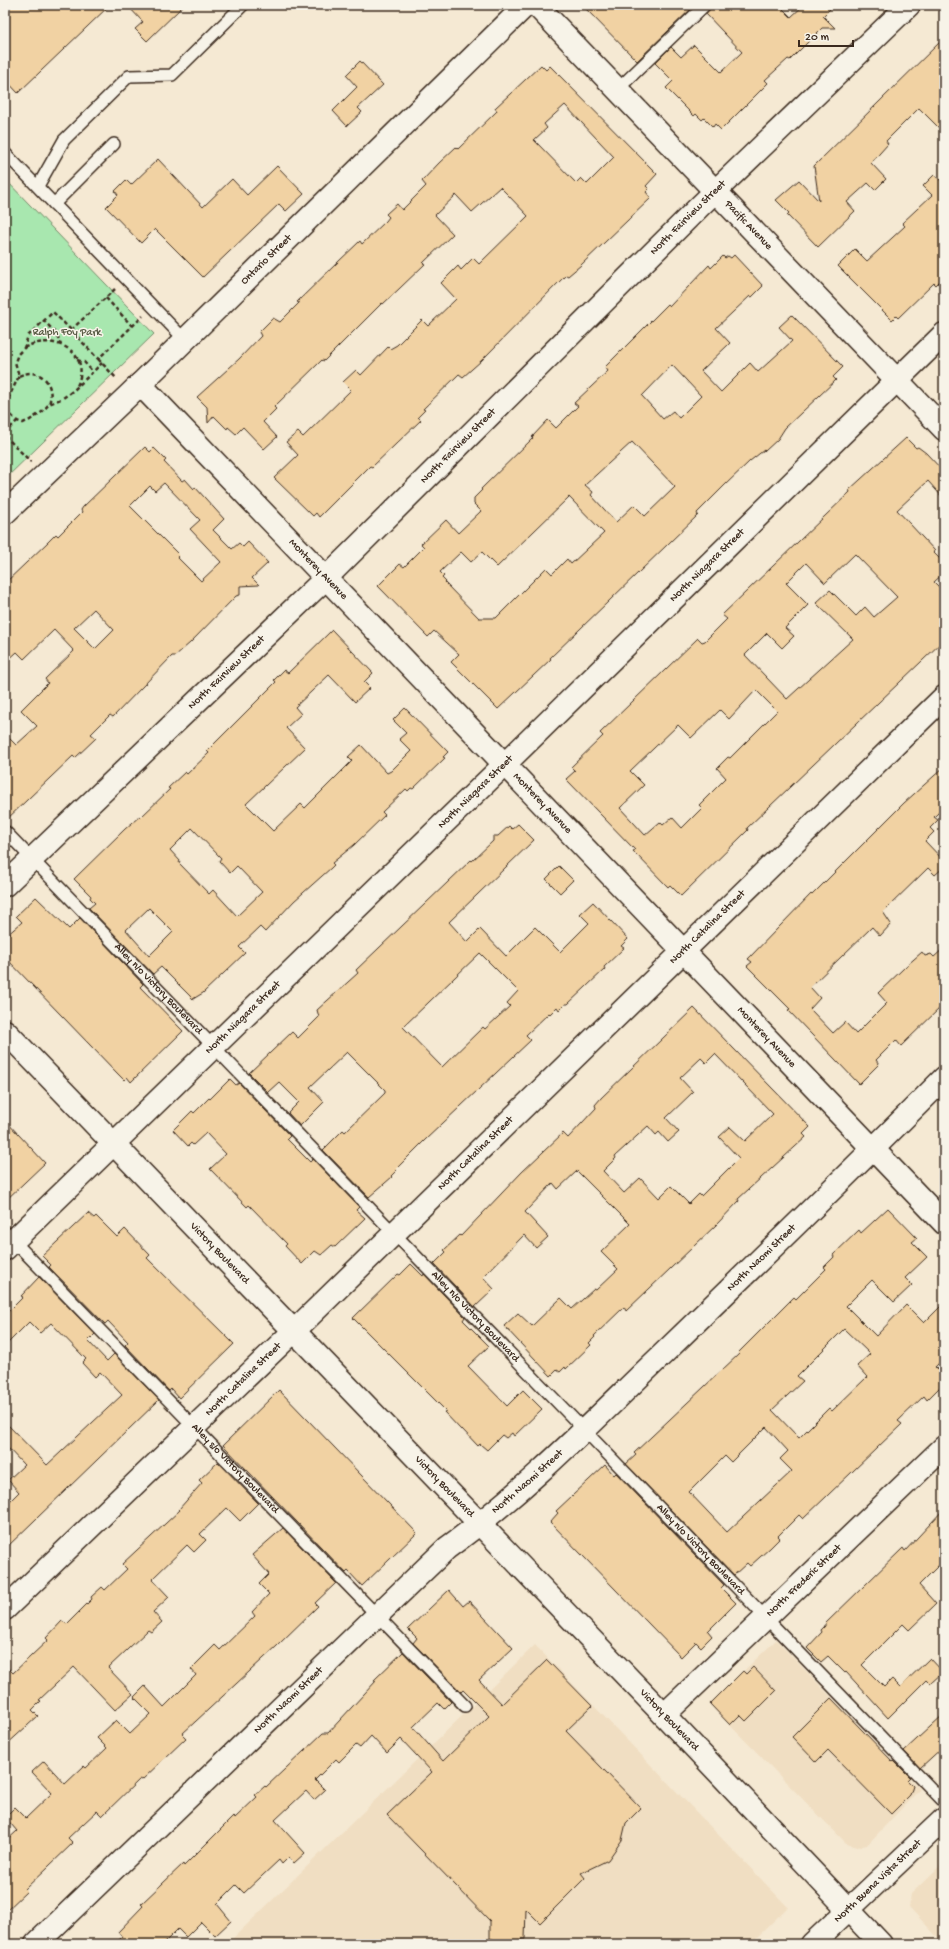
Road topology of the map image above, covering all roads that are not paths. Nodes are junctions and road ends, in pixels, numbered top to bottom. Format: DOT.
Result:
graph roads {
  1 [pos="243,5"];
  2 [pos="526,5"];
  3 [pos="536,5"];
  4 [pos="706,5"];
  5 [pos="909,5"];
  6 [pos="616,90"];
  7 [pos="114,144"];
  8 [pos="5,153"];
  9 [pos="38,186"];
  10 [pos="715,190"];
  11 [pos="54,204"];
  12 [pos="944,334"];
  13 [pos="185,340"];
  14 [pos="896,380"];
  15 [pos="136,389"];
  16 [pos="944,429"];
  17 [pos="5,513"];
  18 [pos="327,578"];
  19 [pos="944,697"];
  20 [pos="505,764"];
  21 [pos="5,831"];
  22 [pos="32,859"];
  23 [pos="5,885"];
  24 [pos="683,950"];
  25 [pos="5,1031"];
  26 [pos="213,1046"];
  27 [pos="944,1078"];
  28 [pos="113,1144"];
  29 [pos="874,1149"];
  30 [pos="944,1223"];
  31 [pos="394,1234"];
  32 [pos="8,1241"];
  33 [pos="293,1332"];
  34 [pos="193,1426"];
  35 [pos="584,1430"];
  36 [pos="944,1447"];
  37 [pos="481,1524"];
  38 [pos="5,1609"];
  39 [pos="376,1616"];
  40 [pos="765,1617"];
  41 [pos="465,1706"];
  42 [pos="664,1714"];
  43 [pos="944,1802"];
  44 [pos="944,1819"];
  45 [pos="848,1909"];
  46 [pos="36,1944"];
  47 [pos="812,1944"];
  48 [pos="881,1944"];
  1 -- 9 [label="lane"];
  2 -- 13 [label="street, Ontario Street"];
  3 -- 6 [label="street, Pacific Avenue"];
  4 -- 6 [label="lane"];
  5 -- 10 [label="street, North Fairview Street"];
  6 -- 10 [label="street, Pacific Avenue"];
  7 -- 11 [label="lane"];
  8 -- 9 [label="lane"];
  9 -- 11 [label="lane"];
  10 -- 14 [label="street, Pacific Avenue"];
  10 -- 18 [label="street, North Fairview Street"];
  11 -- 13 [label="lane"];
  12 -- 14 [label="street, North Niagara Street"];
  13 -- 15 [label="street, Ontario Street"];
  14 -- 16 [label="street, Pacific Avenue"];
  14 -- 20 [label="street, North Niagara Street"];
  15 -- 17 [label="street, Ontario Street"];
  15 -- 18 [label="street, Monterey Avenue"];
  18 -- 20 [label="street, Monterey Avenue"];
  18 -- 22 [label="street, North Fairview Street"];
  19 -- 24 [label="street, North Catalina Street"];
  20 -- 24 [label="street, Monterey Avenue"];
  20 -- 26 [label="street, North Niagara Street"];
  21 -- 22 [label="lane, Alley n/o Victory Boulevard"];
  22 -- 23 [label="street, North Fairview Street"];
  22 -- 26 [label="lane, Alley n/o Victory Boulevard"];
  24 -- 29 [label="street, Monterey Avenue"];
  24 -- 31 [label="street, North Catalina Street"];
  25 -- 28 [label="street, Victory Boulevard"];
  26 -- 28 [label="street, North Niagara Street"];
  26 -- 31 [label="lane, Alley n/o Victory Boulevard"];
  27 -- 29 [label="street, North Naomi Street"];
  28 -- 32 [label="street, North Niagara Street"];
  28 -- 33 [label="street, Victory Boulevard"];
  29 -- 30 [label="street, Monterey Avenue"];
  29 -- 35 [label="street, North Naomi Street"];
  31 -- 33 [label="street, North Catalina Street"];
  31 -- 35 [label="lane, Alley n/o Victory Boulevard"];
  32 -- 34 [label="lane, Alley s/o Victory Boulevard"];
  33 -- 34 [label="street, North Catalina Street"];
  33 -- 37 [label="street, Victory Boulevard"];
  34 -- 38 [label="street, North Catalina Street"];
  34 -- 39 [label="lane, Alley s/o Victory Boulevard"];
  35 -- 37 [label="street, North Naomi Street"];
  35 -- 40 [label="lane, Alley n/o Victory Boulevard"];
  36 -- 40 [label="street, North Frederic Street"];
  37 -- 39 [label="street, North Naomi Street"];
  37 -- 42 [label="street, Victory Boulevard"];
  39 -- 41 [label="lane, Alley s/o Victory Boulevard"];
  39 -- 46 [label="street, North Naomi Street"];
  40 -- 42 [label="street, North Frederic Street"];
  40 -- 43 [label="lane, Alley n/o Victory Boulevard"];
  42 -- 45 [label="street, Victory Boulevard"];
  44 -- 45 [label="street, North Buena Vista Street"];
  45 -- 47 [label="street, North Buena Vista Street"];
  45 -- 48 [label="street, Victory Boulevard"];
}
